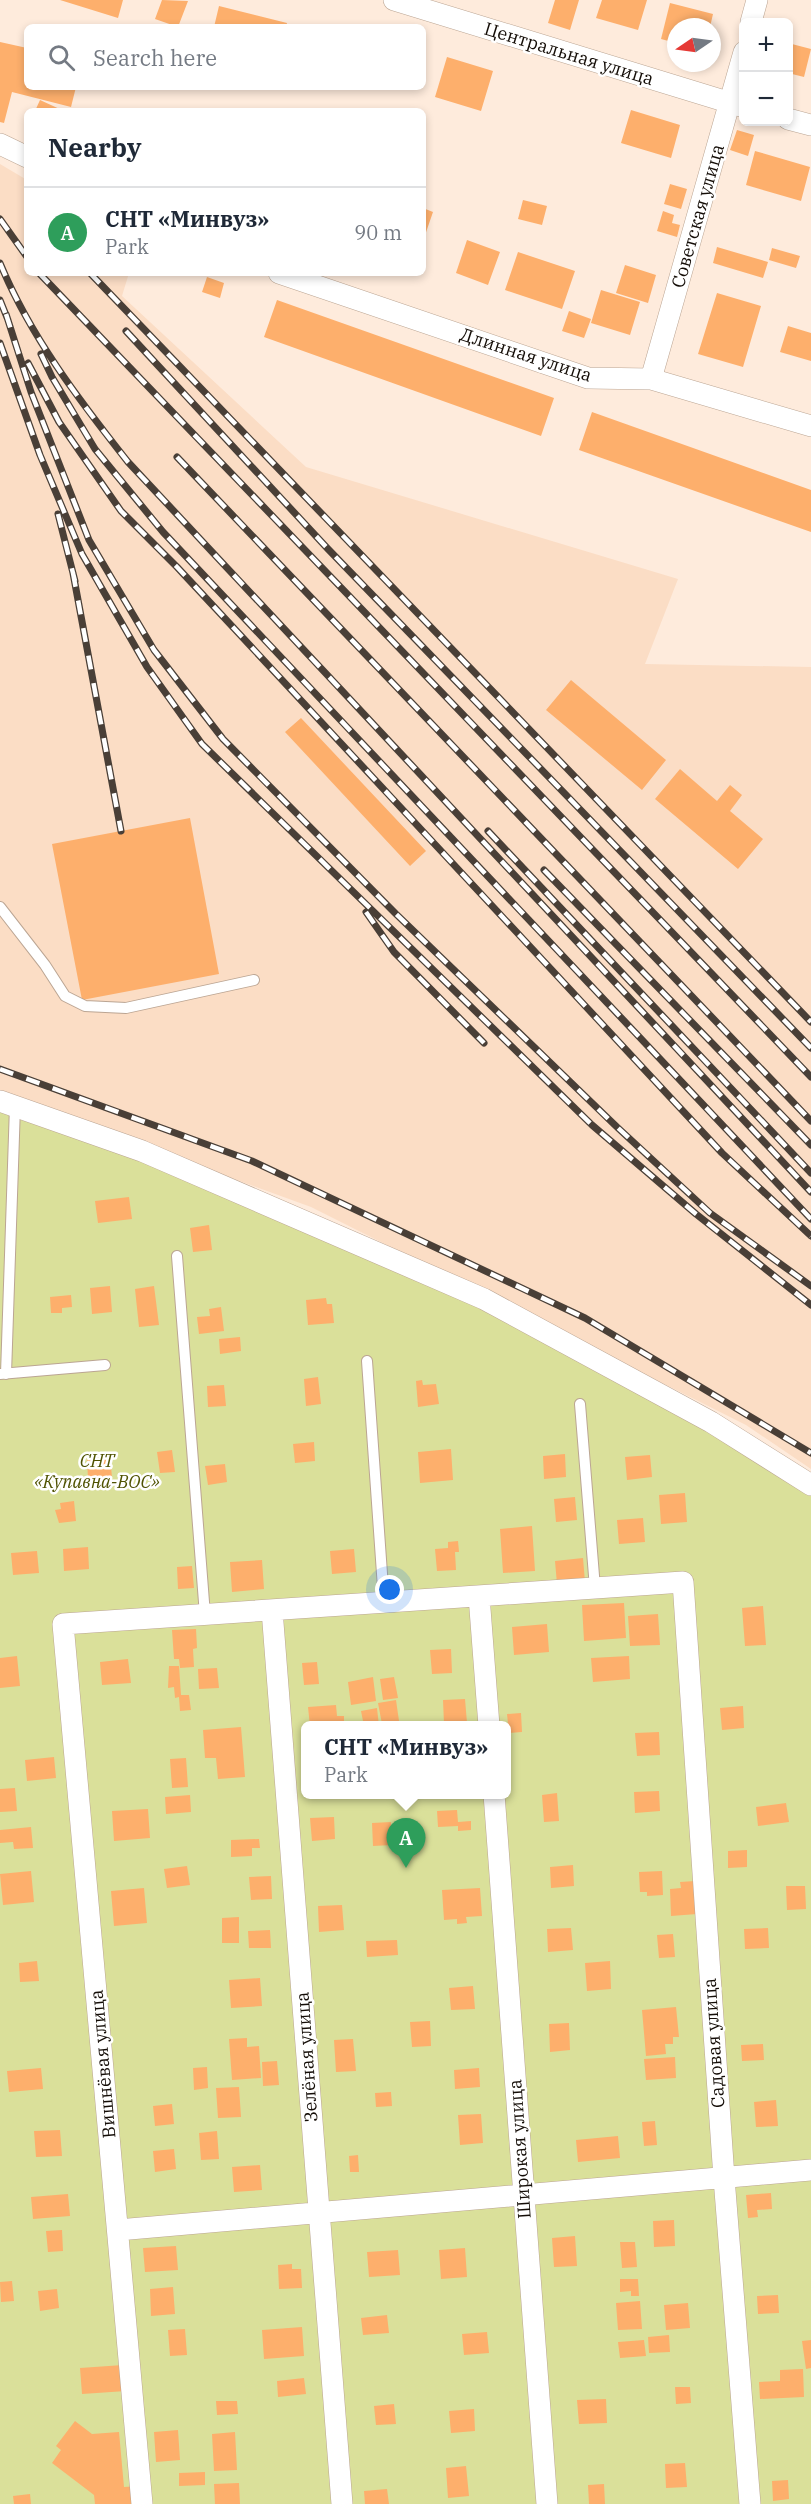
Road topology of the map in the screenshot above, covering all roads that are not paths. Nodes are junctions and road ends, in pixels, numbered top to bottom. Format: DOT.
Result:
graph roads {
  1 [pos="394,0"];
  2 [pos="758,0"];
  3 [pos="753,18"];
  4 [pos="741,72"];
  5 [pos="737,105"];
  6 [pos="793,120"];
  7 [pos="811,125"];
  8 [pos="0,144"];
  9 [pos="24,156"];
  10 [pos="288,276"];
  11 [pos="651,379"];
  12 [pos="811,426"];
  13 [pos="0,907"];
  14 [pos="254,980"];
  15 [pos="8,1104"];
  16 [pos="177,1256"];
  17 [pos="367,1362"];
  18 [pos="105,1365"];
  19 [pos="3,1374"];
  20 [pos="580,1404"];
  21 [pos="811,1485"];
  22 [pos="595,1588"];
  23 [pos="479,1596"];
  24 [pos="384,1602"];
  25 [pos="272,1610"];
  26 [pos="205,1615"];
  27 [pos="489,1721"];
  28 [pos="494,1799"];
  29 [pos="811,2170"];
  30 [pos="724,2178"];
  31 [pos="524,2195"];
  32 [pos="319,2212"];
  33 [pos="118,2230"];
  34 [pos="142,2504"];
  35 [pos="342,2504"];
  36 [pos="547,2504"];
  37 [pos="750,2504"];
  1 -- 5 [label="street, Центральная улица"];
  2 -- 3 [label="street"];
  4 -- 5 [label="street, Советская улица"];
  5 -- 11 [label="street, Советская улица"];
  6 -- 7 [label="street"];
  8 -- 9 [label="street"];
  10 -- 11 [label="street, Длинная улица"];
  11 -- 12 [label="street, Длинная улица"];
  13 -- 14 [label="lane"];
  15 -- 19 [label="lane"];
  15 -- 21 [label="street"];
  16 -- 26 [label="lane"];
  17 -- 24 [label="lane"];
  18 -- 19 [label="lane"];
  20 -- 22 [label="lane"];
  22 -- 23 [label="street"];
  22 -- 30 [label="street, Садовая улица"];
  23 -- 24 [label="street"];
  23 -- 27 [label="street"];
  24 -- 25 [label="street"];
  25 -- 26 [label="street"];
  25 -- 32 [label="street, Зелёная улица"];
  26 -- 33 [label="street, Вишнёвая улица"];
  28 -- 31 [label="street, Широкая улица"];
  29 -- 30 [label="street"];
  30 -- 31 [label="street"];
  30 -- 37 [label="street, Садовая улица"];
  31 -- 32 [label="street"];
  31 -- 36 [label="street, Широкая улица"];
  32 -- 33 [label="street"];
  32 -- 35 [label="street, Зелёная улица"];
  33 -- 34 [label="street, Вишнёвая улица"];
}
